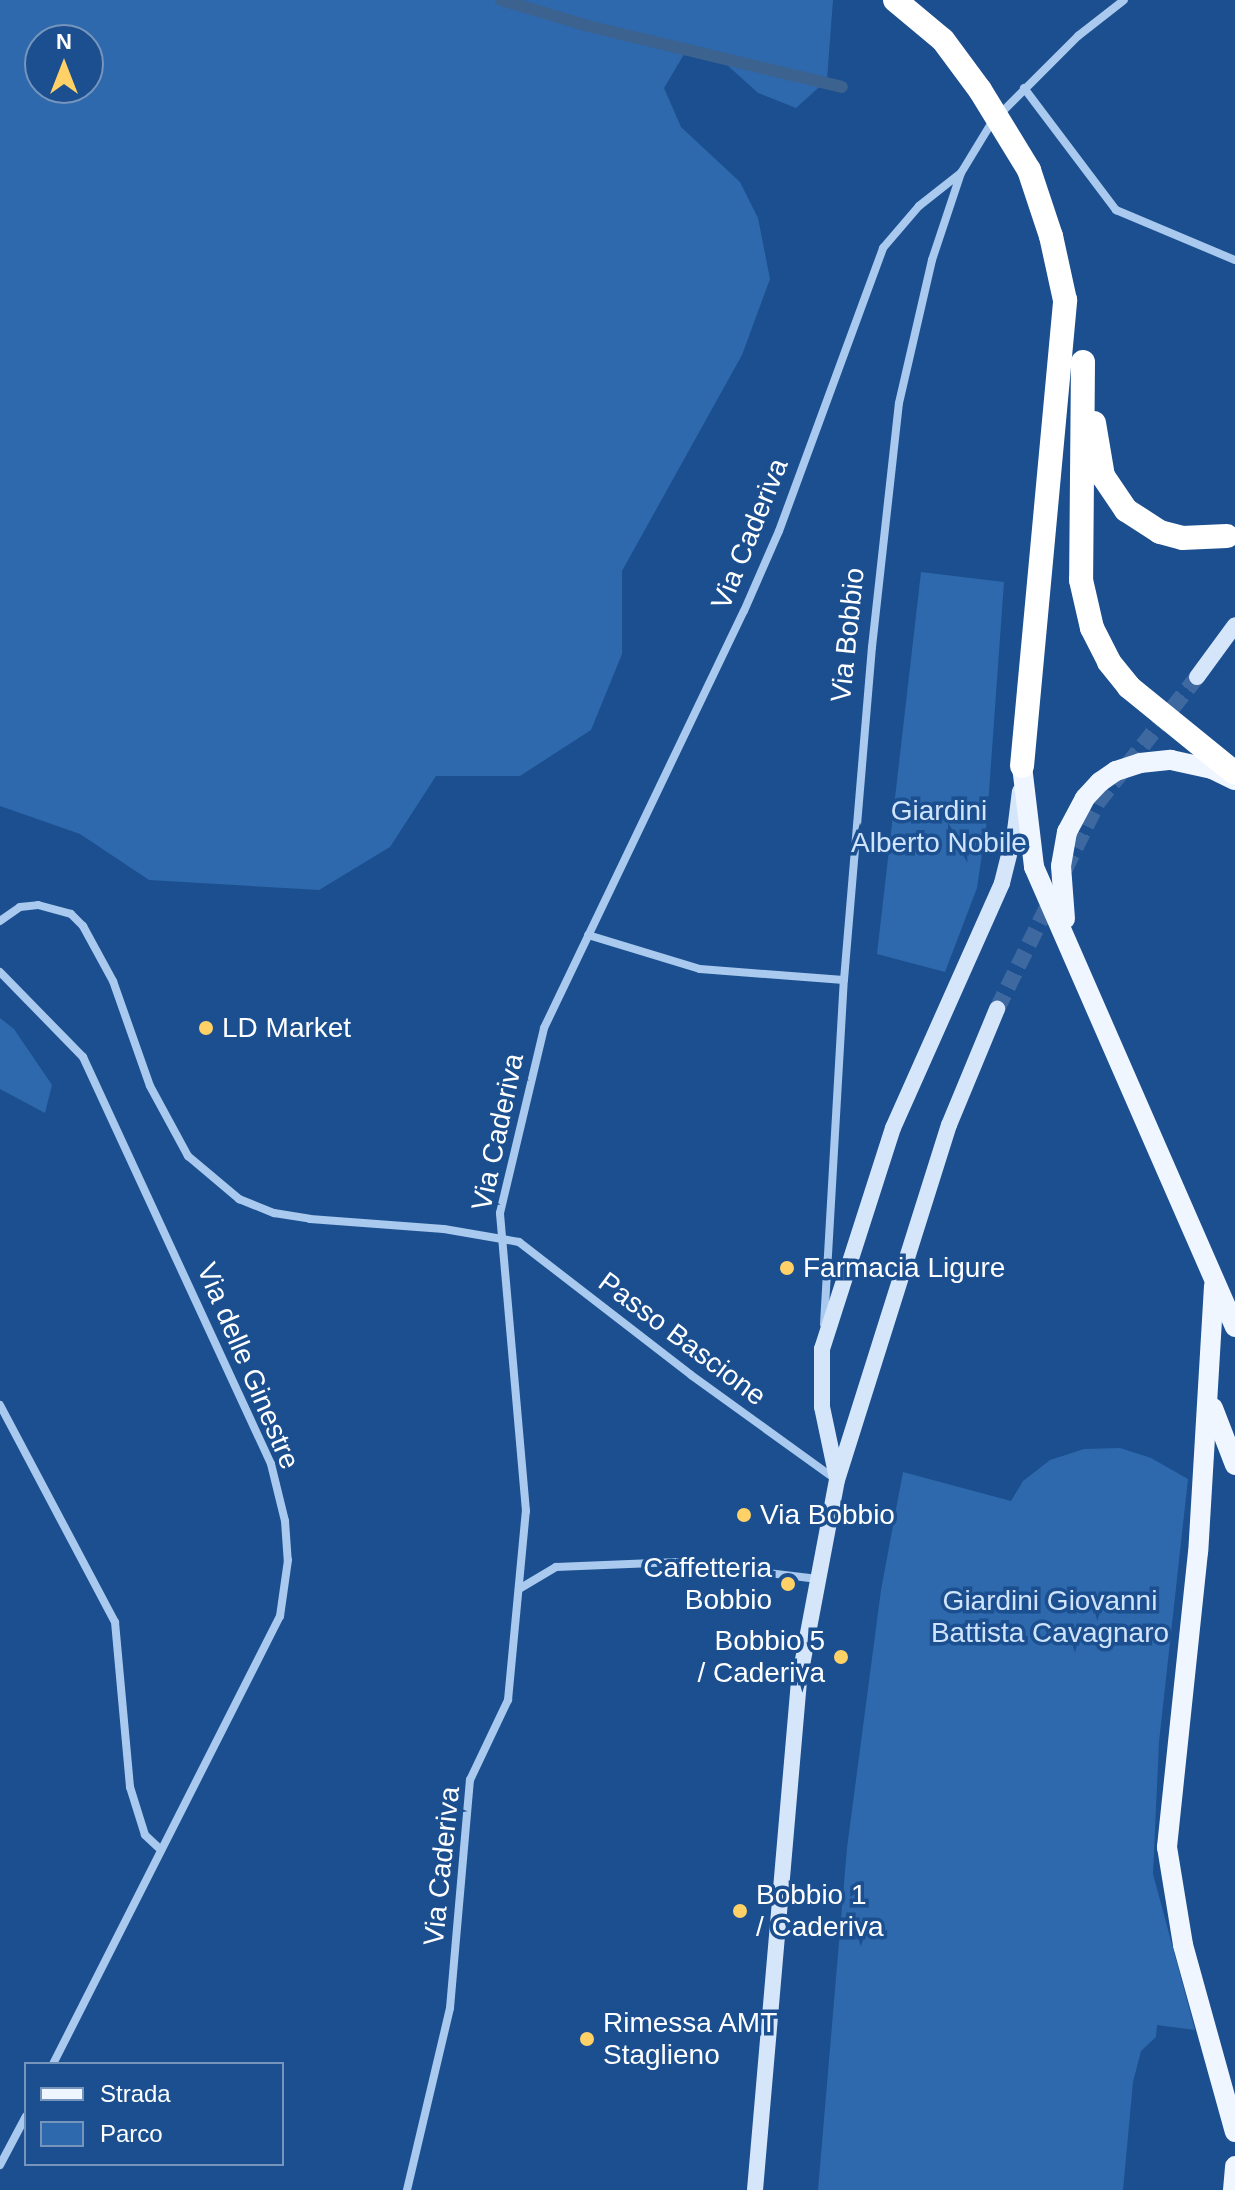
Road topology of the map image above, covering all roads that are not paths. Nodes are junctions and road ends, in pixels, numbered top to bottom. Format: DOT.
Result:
graph roads {
  1 [pos="895,0"];
  2 [pos="1124,0"];
  3 [pos="1024,88"];
  4 [pos="961,173"];
  5 [pos="1235,260"];
  6 [pos="1065,300"];
  7 [pos="1083,362"];
  8 [pos="1231,533"];
  9 [pos="1235,625"];
  10 [pos="1197,677"];
  11 [pos="1022,766"];
  12 [pos="1235,773"];
  13 [pos="1235,780"];
  14 [pos="0,921"];
  15 [pos="588,935"];
  16 [pos="1070,943"];
  17 [pos="0,972"];
  18 [pos="844,980"];
  19 [pos="997,1009"];
  20 [pos="500,1237"];
  21 [pos="1214,1286"];
  22 [pos="1235,1327"];
  23 [pos="822,1349"];
  24 [pos="1210,1392"];
  25 [pos="0,1405"];
  26 [pos="1235,1465"];
  27 [pos="837,1480"];
  28 [pos="818,1579"];
  29 [pos="519,1589"];
  30 [pos="161,1850"];
  31 [pos="54,2062"];
  32 [pos="24,2120"];
  33 [pos="1235,2132"];
  34 [pos="0,2165"];
  35 [pos="1235,2166"];
  36 [pos="407,2190"];
  37 [pos="755,2190"];
  38 [pos="1233,2190"];
  1 -- 6 [label="highway, bridge"];
  2 -- 3 [label="street, Via Bobbio"];
  3 -- 4 [label="street, Via Bobbio"];
  3 -- 5 [label="street"];
  4 -- 15 [label="street, Via Caderiva"];
  4 -- 18 [label="street, Via Bobbio"];
  6 -- 7 [label="highway"];
  6 -- 11 [label="highway"];
  7 -- 8 [label="highway"];
  7 -- 12 [label="highway"];
  9 -- 10 [label="main road"];
  11 -- 16 [label="main road"];
  11 -- 23 [label="main road"];
  13 -- 16 [label="main road"];
  14 -- 20 [label="street"];
  15 -- 18 [label="street"];
  15 -- 20 [label="street, Via Caderiva"];
  16 -- 21 [label="main road"];
  17 -- 30 [label="street, Via delle Ginestre"];
  18 -- 23 [label="street, Via Bobbio"];
  19 -- 27 [label="main road"];
  20 -- 27 [label="street, Passo Bascione"];
  20 -- 29 [label="street, Via Caderiva"];
  21 -- 22 [label="main road"];
  21 -- 24 [label="main road"];
  23 -- 27 [label="main road"];
  24 -- 26 [label="main road"];
  24 -- 33 [label="main road"];
  25 -- 30 [label="street"];
  27 -- 28 [label="main road"];
  28 -- 29 [label="street"];
  28 -- 37 [label="main road"];
  29 -- 36 [label="street, Via Caderiva"];
  30 -- 31 [label="street, Via delle Ginestre"];
  32 -- 34 [label="street"];
  35 -- 38 [label="main road"];
}
